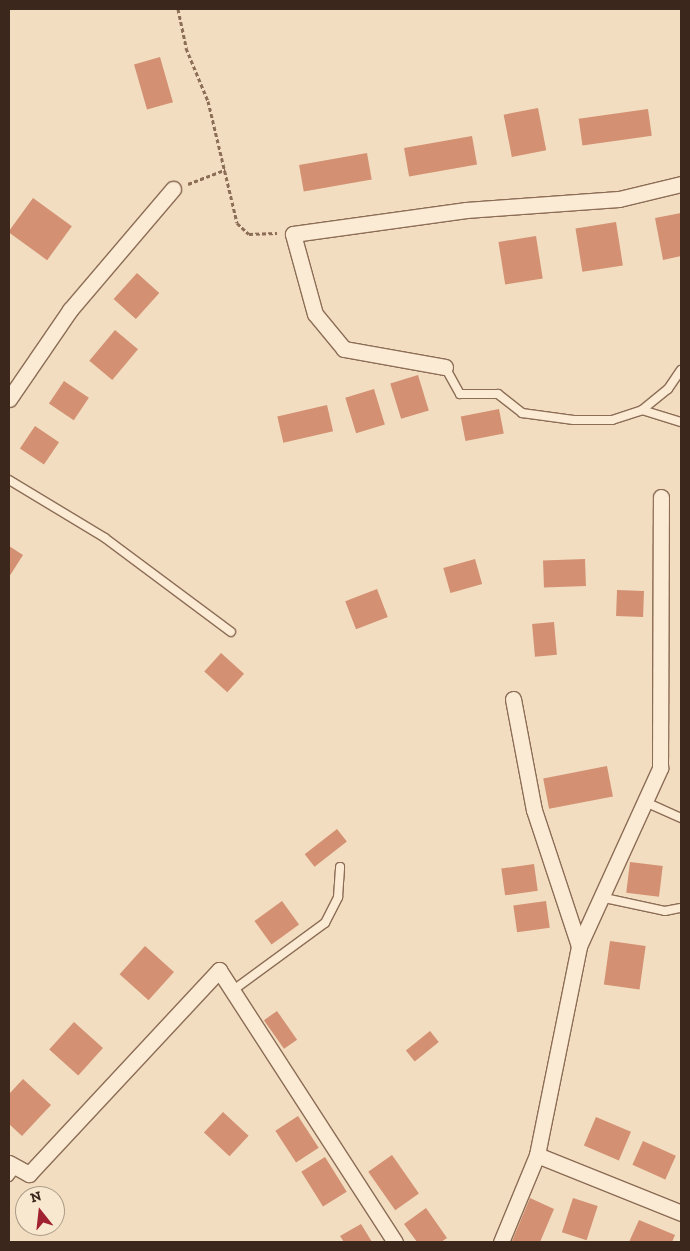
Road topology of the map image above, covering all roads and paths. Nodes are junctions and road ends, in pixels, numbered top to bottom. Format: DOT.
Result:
graph roads {
  1 [pos="178,9"];
  2 [pos="225,170"];
  3 [pos="681,184"];
  4 [pos="173,189"];
  5 [pos="292,234"];
  6 [pos="445,367"];
  7 [pos="681,370"];
  8 [pos="9,399"];
  9 [pos="642,410"];
  10 [pos="681,422"];
  11 [pos="9,480"];
  12 [pos="661,497"];
  13 [pos="231,632"];
  14 [pos="513,699"];
  15 [pos="644,801"];
  16 [pos="681,818"];
  17 [pos="340,867"];
  18 [pos="600,898"];
  19 [pos="681,908"];
  20 [pos="579,946"];
  21 [pos="232,991"];
  22 [pos="537,1155"];
  23 [pos="11,1170"];
  24 [pos="681,1213"];
  25 [pos="395,1242"];
  26 [pos="501,1242"];
  1 -- 2 [label="path"];
  2 -- 4 [label="path"];
  2 -- 5 [label="path"];
  3 -- 5 [label="street"];
  4 -- 8 [label="street"];
  5 -- 6 [label="street"];
  6 -- 9 [label="lane"];
  7 -- 9 [label="lane"];
  9 -- 10 [label="lane"];
  11 -- 13 [label="lane"];
  12 -- 15 [label="street"];
  14 -- 20 [label="street"];
  15 -- 16 [label="lane"];
  15 -- 18 [label="street"];
  17 -- 21 [label="lane"];
  18 -- 19 [label="lane"];
  18 -- 20 [label="street"];
  20 -- 22 [label="street"];
  21 -- 23 [label="street"];
  21 -- 25 [label="street"];
  22 -- 24 [label="street"];
  22 -- 26 [label="street"];
}
